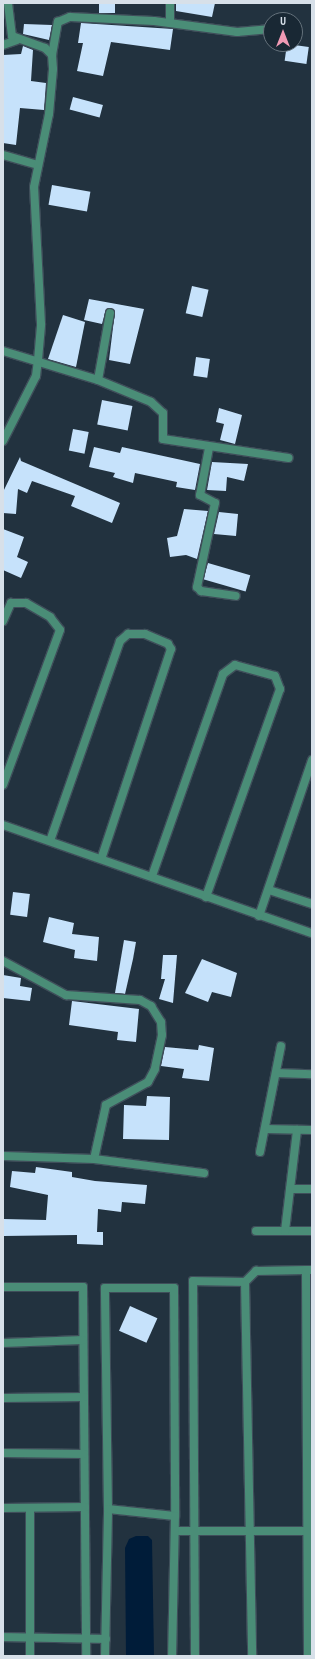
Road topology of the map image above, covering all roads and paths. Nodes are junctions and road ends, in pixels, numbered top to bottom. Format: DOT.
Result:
graph roads {
  1 [pos="7,3"];
  2 [pos="170,3"];
  3 [pos="170,23"];
  4 [pos="263,30"];
  5 [pos="16,40"];
  6 [pos="3,45"];
  7 [pos="52,55"];
  8 [pos="3,155"];
  9 [pos="38,165"];
  10 [pos="110,313"];
  11 [pos="3,351"];
  12 [pos="38,360"];
  13 [pos="98,380"];
  14 [pos="3,441"];
  15 [pos="209,448"];
  16 [pos="289,458"];
  17 [pos="236,596"];
  18 [pos="3,621"];
  19 [pos="312,760"];
  20 [pos="3,785"];
  21 [pos="3,825"];
  22 [pos="50,841"];
  23 [pos="101,858"];
  24 [pos="152,876"];
  25 [pos="269,890"];
  26 [pos="206,897"];
  27 [pos="312,904"];
  28 [pos="259,916"];
  29 [pos="312,933"];
  30 [pos="3,961"];
  31 [pos="281,1046"];
  32 [pos="276,1073"];
  33 [pos="312,1074"];
  34 [pos="265,1129"];
  35 [pos="297,1130"];
  36 [pos="312,1130"];
  37 [pos="260,1152"];
  38 [pos="3,1156"];
  39 [pos="94,1160"];
  40 [pos="204,1173"];
  41 [pos="290,1189"];
  42 [pos="312,1189"];
  43 [pos="256,1231"];
  44 [pos="285,1231"];
  45 [pos="312,1231"];
  46 [pos="309,1270"];
  47 [pos="245,1282"];
  48 [pos="3,1287"];
  49 [pos="83,1340"];
  50 [pos="3,1343"];
  51 [pos="84,1397"];
  52 [pos="3,1398"];
  53 [pos="3,1454"];
  54 [pos="84,1454"];
  55 [pos="309,1461"];
  56 [pos="85,1507"];
  57 [pos="3,1508"];
  58 [pos="30,1508"];
  59 [pos="108,1509"];
  60 [pos="175,1516"];
  61 [pos="175,1531"];
  62 [pos="192,1531"];
  63 [pos="250,1531"];
  64 [pos="309,1531"];
  65 [pos="3,1637"];
  66 [pos="30,1638"];
  67 [pos="86,1639"];
  68 [pos="106,1639"];
  69 [pos="30,1656"];
  70 [pos="86,1656"];
  71 [pos="105,1656"];
  72 [pos="172,1656"];
  73 [pos="195,1656"];
  74 [pos="252,1656"];
  75 [pos="308,1656"];
  1 -- 5 [label="street"];
  2 -- 3 [label="street"];
  3 -- 4 [label="street"];
  3 -- 7 [label="street"];
  5 -- 6 [label="street"];
  5 -- 7 [label="street"];
  7 -- 9 [label="street"];
  8 -- 9 [label="street"];
  9 -- 12 [label="street"];
  10 -- 13 [label="street"];
  11 -- 12 [label="street"];
  12 -- 13 [label="street"];
  12 -- 14 [label="street"];
  13 -- 15 [label="street"];
  15 -- 16 [label="street"];
  15 -- 17 [label="street"];
  18 -- 20 [label="street"];
  19 -- 25 [label="street"];
  21 -- 22 [label="street"];
  22 -- 23 [label="street"];
  22 -- 23 [label="street"];
  23 -- 24 [label="street"];
  24 -- 26 [label="street"];
  24 -- 26 [label="street"];
  25 -- 27 [label="street"];
  25 -- 28 [label="street"];
  26 -- 28 [label="street"];
  28 -- 29 [label="street"];
  30 -- 39 [label="street"];
  31 -- 32 [label="street"];
  32 -- 33 [label="street"];
  32 -- 34 [label="street"];
  34 -- 35 [label="street"];
  34 -- 37 [label="street"];
  35 -- 36 [label="street"];
  35 -- 41 [label="street"];
  38 -- 39 [label="street"];
  39 -- 40 [label="street"];
  41 -- 42 [label="street"];
  41 -- 44 [label="street"];
  43 -- 44 [label="street"];
  44 -- 45 [label="street"];
  46 -- 47 [label="street"];
  46 -- 55 [label="street"];
  47 -- 62 [label="street"];
  47 -- 63 [label="street"];
  48 -- 49 [label="street"];
  49 -- 50 [label="street"];
  49 -- 51 [label="street"];
  51 -- 52 [label="street"];
  51 -- 54 [label="street"];
  53 -- 54 [label="street"];
  54 -- 56 [label="street"];
  55 -- 64 [label="street"];
  56 -- 58 [label="street"];
  56 -- 67 [label="street"];
  57 -- 58 [label="street"];
  58 -- 66 [label="street"];
  59 -- 60 [label="street"];
  59 -- 60 [label="street"];
  59 -- 68 [label="street"];
  60 -- 61 [label="street"];
  61 -- 62 [label="street"];
  61 -- 72 [label="street"];
  62 -- 63 [label="street"];
  62 -- 73 [label="street"];
  63 -- 64 [label="street"];
  63 -- 74 [label="street"];
  64 -- 75 [label="street"];
  65 -- 66 [label="street"];
  66 -- 67 [label="street"];
  66 -- 69 [label="street"];
  67 -- 68 [label="street"];
  67 -- 70 [label="street"];
  68 -- 71 [label="street"];
}
